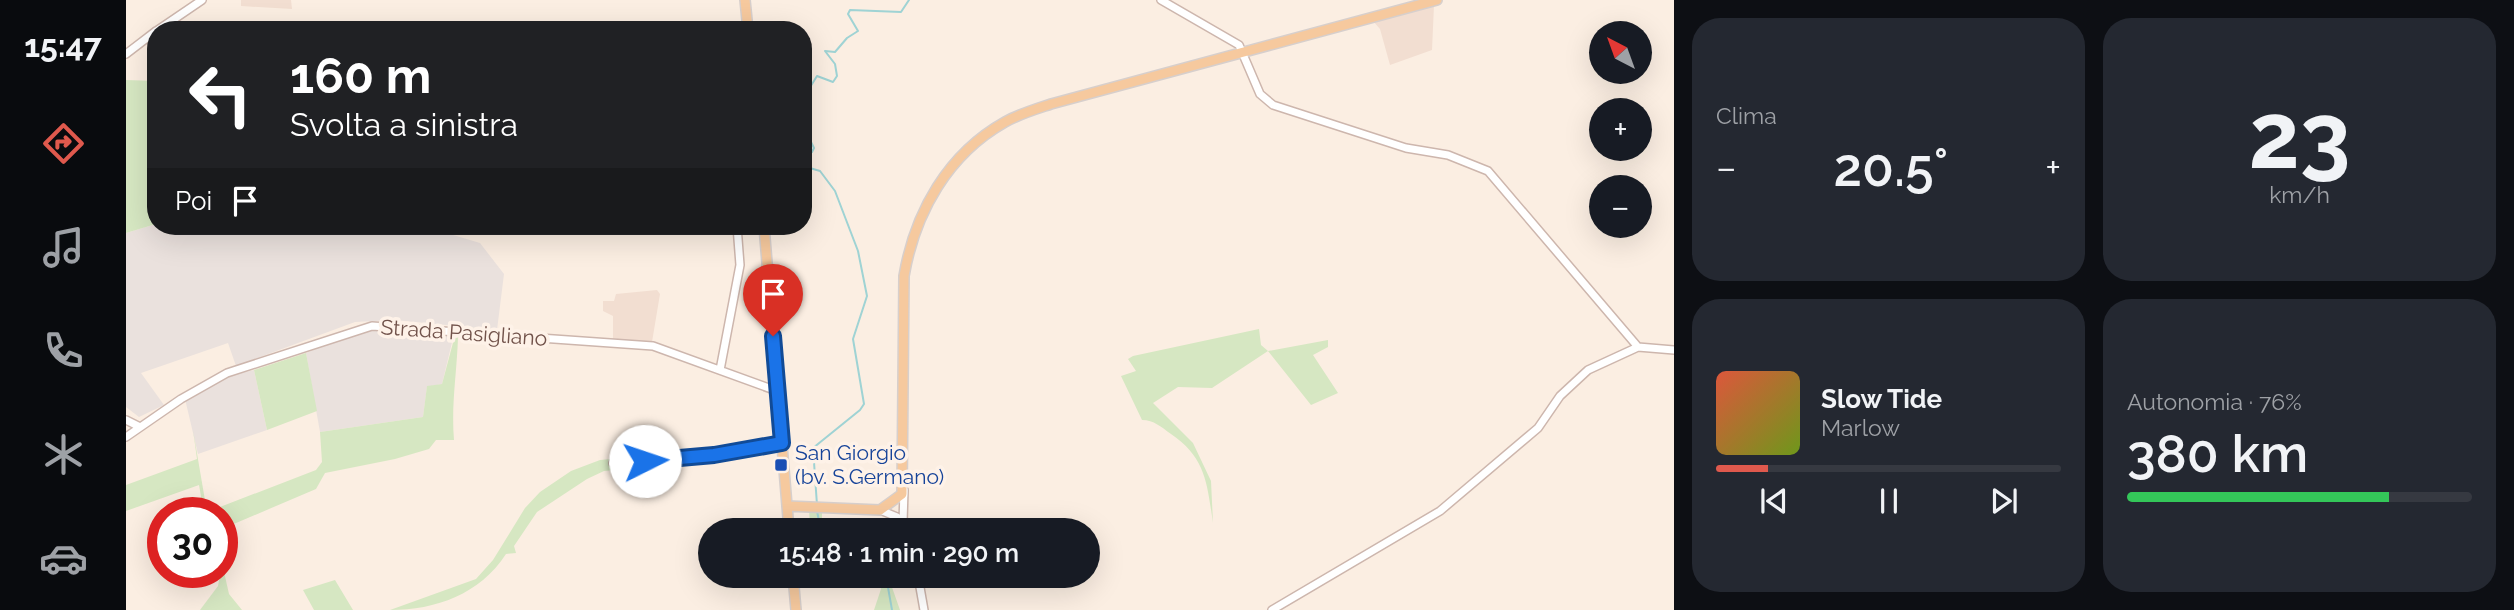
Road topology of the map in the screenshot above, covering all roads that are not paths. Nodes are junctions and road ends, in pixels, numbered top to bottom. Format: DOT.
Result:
graph roads {
  1 [pos="202,0"];
  2 [pos="745,0"];
  3 [pos="1161,0"];
  4 [pos="1437,0"];
  5 [pos="172,21"];
  6 [pos="747,21"];
  7 [pos="147,38"];
  8 [pos="1243,52"];
  9 [pos="126,54"];
  10 [pos="738,235"];
  11 [pos="765,235"];
  12 [pos="1638,347"];
  13 [pos="1674,350"];
  14 [pos="720,370"];
  15 [pos="777,391"];
  16 [pos="126,420"];
  17 [pos="140,426"];
  18 [pos="126,437"];
  19 [pos="782,443"];
  20 [pos="613,463"];
  21 [pos="904,490"];
  22 [pos="788,506"];
  23 [pos="880,510"];
  24 [pos="788,518"];
  25 [pos="897,518"];
  26 [pos="903,518"];
  27 [pos="794,588"];
  28 [pos="920,588"];
  29 [pos="796,610"];
  30 [pos="924,610"];
  31 [pos="1272,610"];
  1 -- 5 [label="street"];
  2 -- 6 [label="main road"];
  3 -- 8 [label="street"];
  4 -- 8 [label="main road"];
  7 -- 9 [label="street"];
  8 -- 12 [label="street"];
  8 -- 21 [label="main road"];
  10 -- 14 [label="street"];
  11 -- 15 [label="main road"];
  12 -- 13 [label="street"];
  12 -- 31 [label="street"];
  14 -- 15 [label="street, Strada Pasigliano"];
  14 -- 17 [label="street, Strada Pasigliano"];
  15 -- 19 [label="main road"];
  16 -- 17 [label="street"];
  17 -- 18 [label="street, Strada Pasigliano"];
  19 -- 20 [label="street"];
  19 -- 22 [label="main road"];
  21 -- 23 [label="main road"];
  21 -- 26 [label="street"];
  22 -- 23 [label="main road"];
  22 -- 24 [label="main road"];
  23 -- 25 [label="street"];
  27 -- 29 [label="main road"];
  28 -- 30 [label="street"];
}
